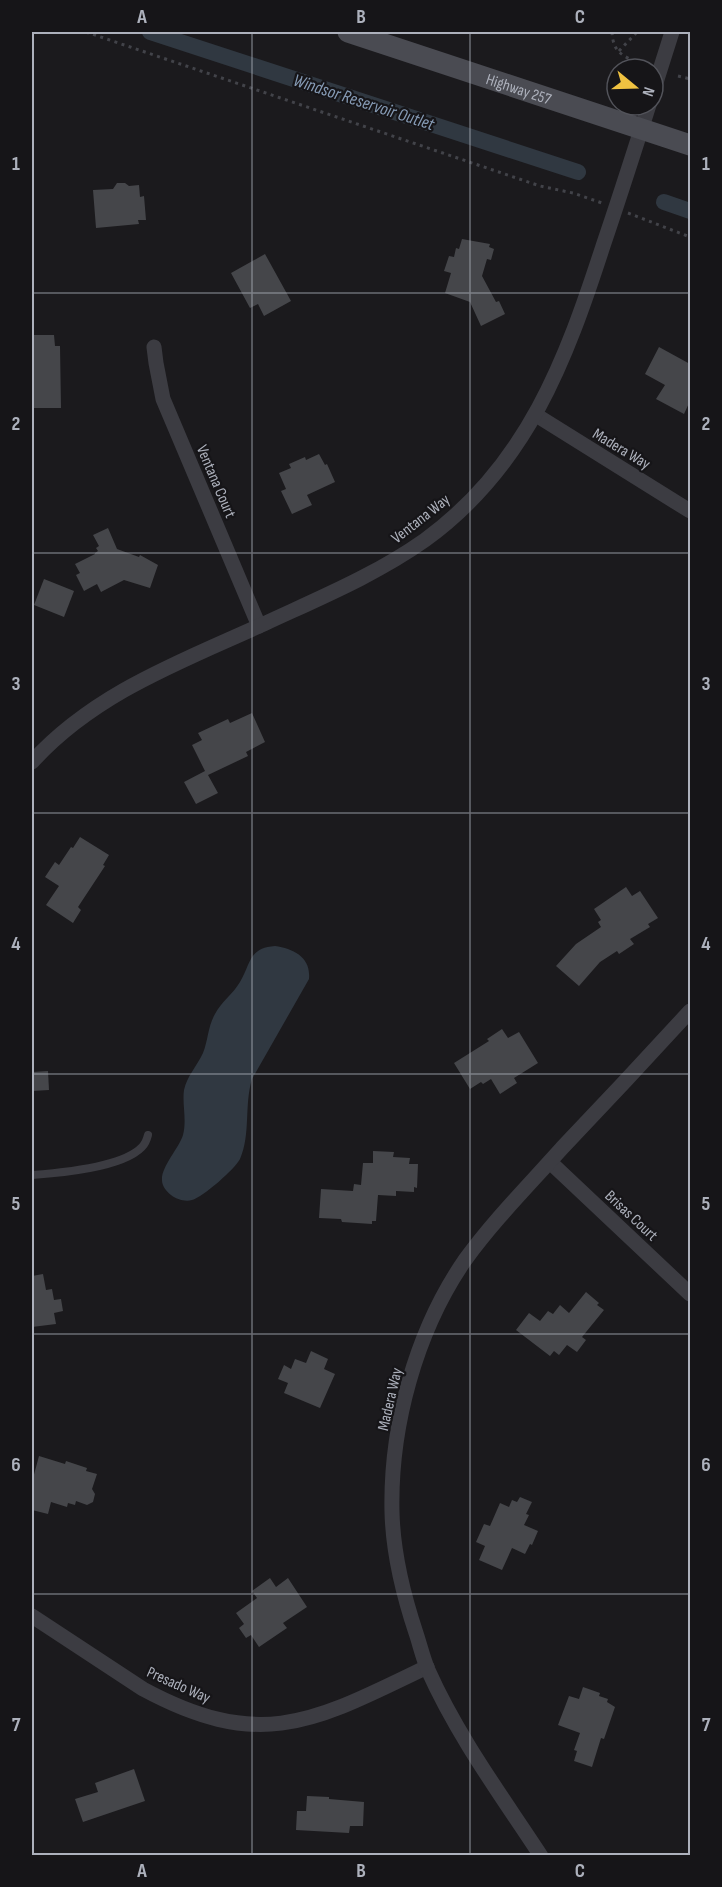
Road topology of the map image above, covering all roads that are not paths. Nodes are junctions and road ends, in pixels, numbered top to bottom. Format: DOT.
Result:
graph roads {
  1 [pos="348,32"];
  2 [pos="672,32"];
  3 [pos="664,57"];
  4 [pos="646,117"];
  5 [pos="642,129"];
  6 [pos="690,145"];
  7 [pos="154,347"];
  8 [pos="536,415"];
  9 [pos="690,511"];
  10 [pos="259,626"];
  11 [pos="32,762"];
  12 [pos="690,1011"];
  13 [pos="148,1135"];
  14 [pos="550,1162"];
  15 [pos="32,1175"];
  16 [pos="690,1294"];
  17 [pos="32,1616"];
  18 [pos="427,1667"];
  19 [pos="541,1856"];
  1 -- 5 [label="main road, Highway 257"];
  2 -- 3 [label="street"];
  4 -- 5 [label="street, Ventana Way"];
  5 -- 6 [label="main road, Highway 257"];
  5 -- 8 [label="street, Ventana Way"];
  7 -- 10 [label="street, Ventana Court"];
  8 -- 9 [label="street, Madera Way"];
  8 -- 10 [label="street, Ventana Way"];
  10 -- 11 [label="street, Ventana Way"];
  12 -- 14 [label="street, Madera Way"];
  13 -- 15 [label="lane"];
  14 -- 16 [label="street, Brisas Court"];
  14 -- 18 [label="street, Madera Way"];
  17 -- 18 [label="street, Presado Way"];
  18 -- 19 [label="street, Madera Way"];
}
